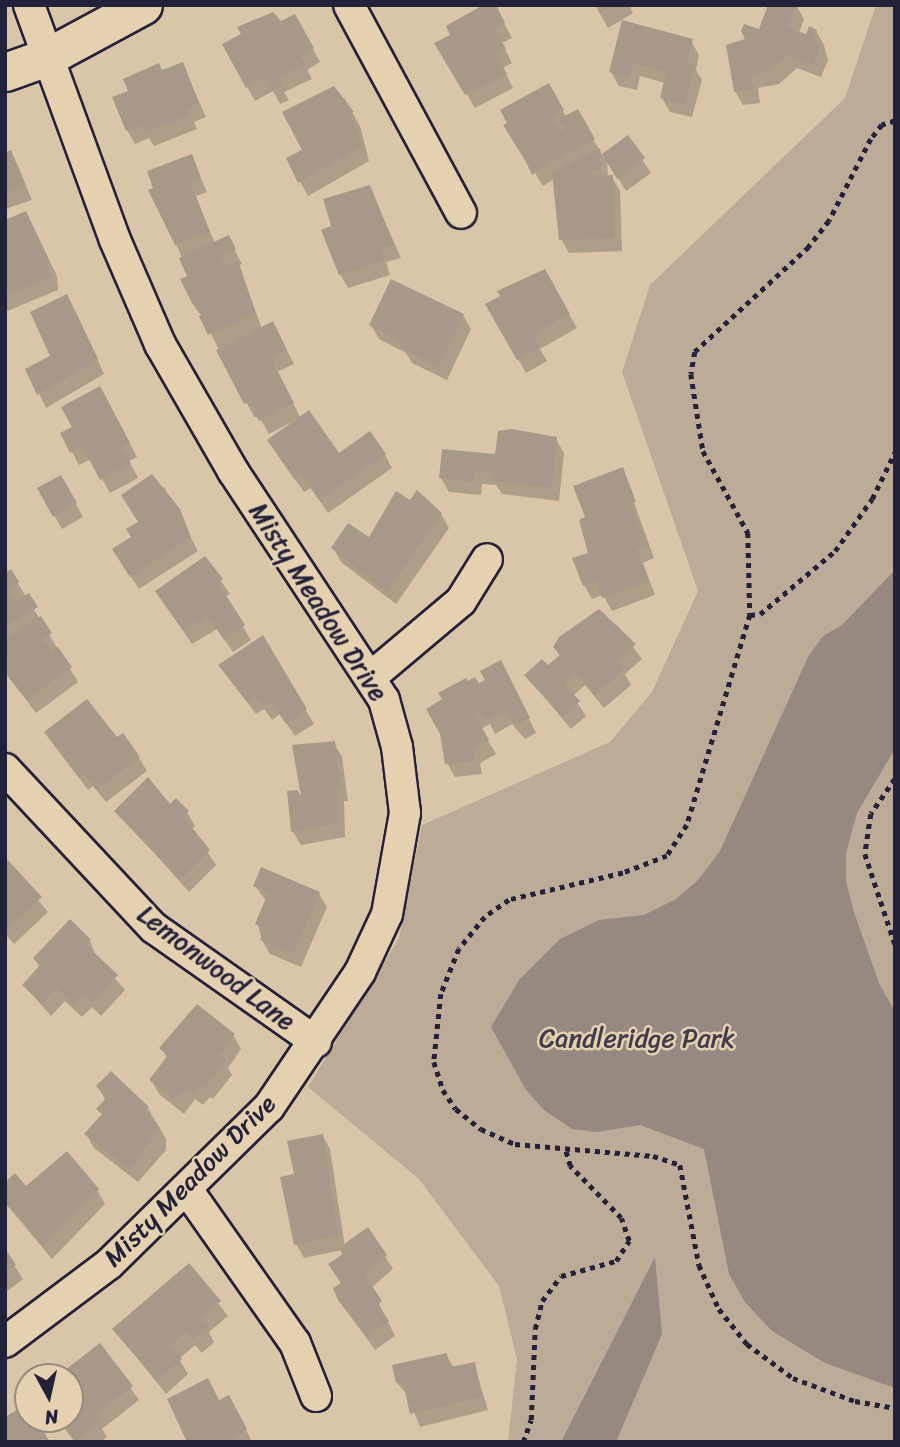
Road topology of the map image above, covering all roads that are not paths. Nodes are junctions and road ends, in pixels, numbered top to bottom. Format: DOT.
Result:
graph roads {
  1 [pos="29,5"];
  2 [pos="143,5"];
  3 [pos="349,5"];
  4 [pos="47,57"];
  5 [pos="5,72"];
  6 [pos="461,213"];
  7 [pos="487,559"];
  8 [pos="372,676"];
  9 [pos="5,769"];
  10 [pos="316,1042"];
  11 [pos="188,1191"];
  12 [pos="5,1342"];
  13 [pos="316,1396"];
  1 -- 4 [label="street, Misty Meadow Drive"];
  2 -- 4 [label="main road"];
  3 -- 6 [label="street"];
  4 -- 5 [label="main road"];
  4 -- 8 [label="street, Misty Meadow Drive"];
  7 -- 8 [label="street"];
  8 -- 10 [label="street, Misty Meadow Drive"];
  9 -- 10 [label="street, Lemonwood Lane"];
  10 -- 11 [label="street, Misty Meadow Drive"];
  11 -- 12 [label="street, Misty Meadow Drive"];
  11 -- 13 [label="street"];
}
